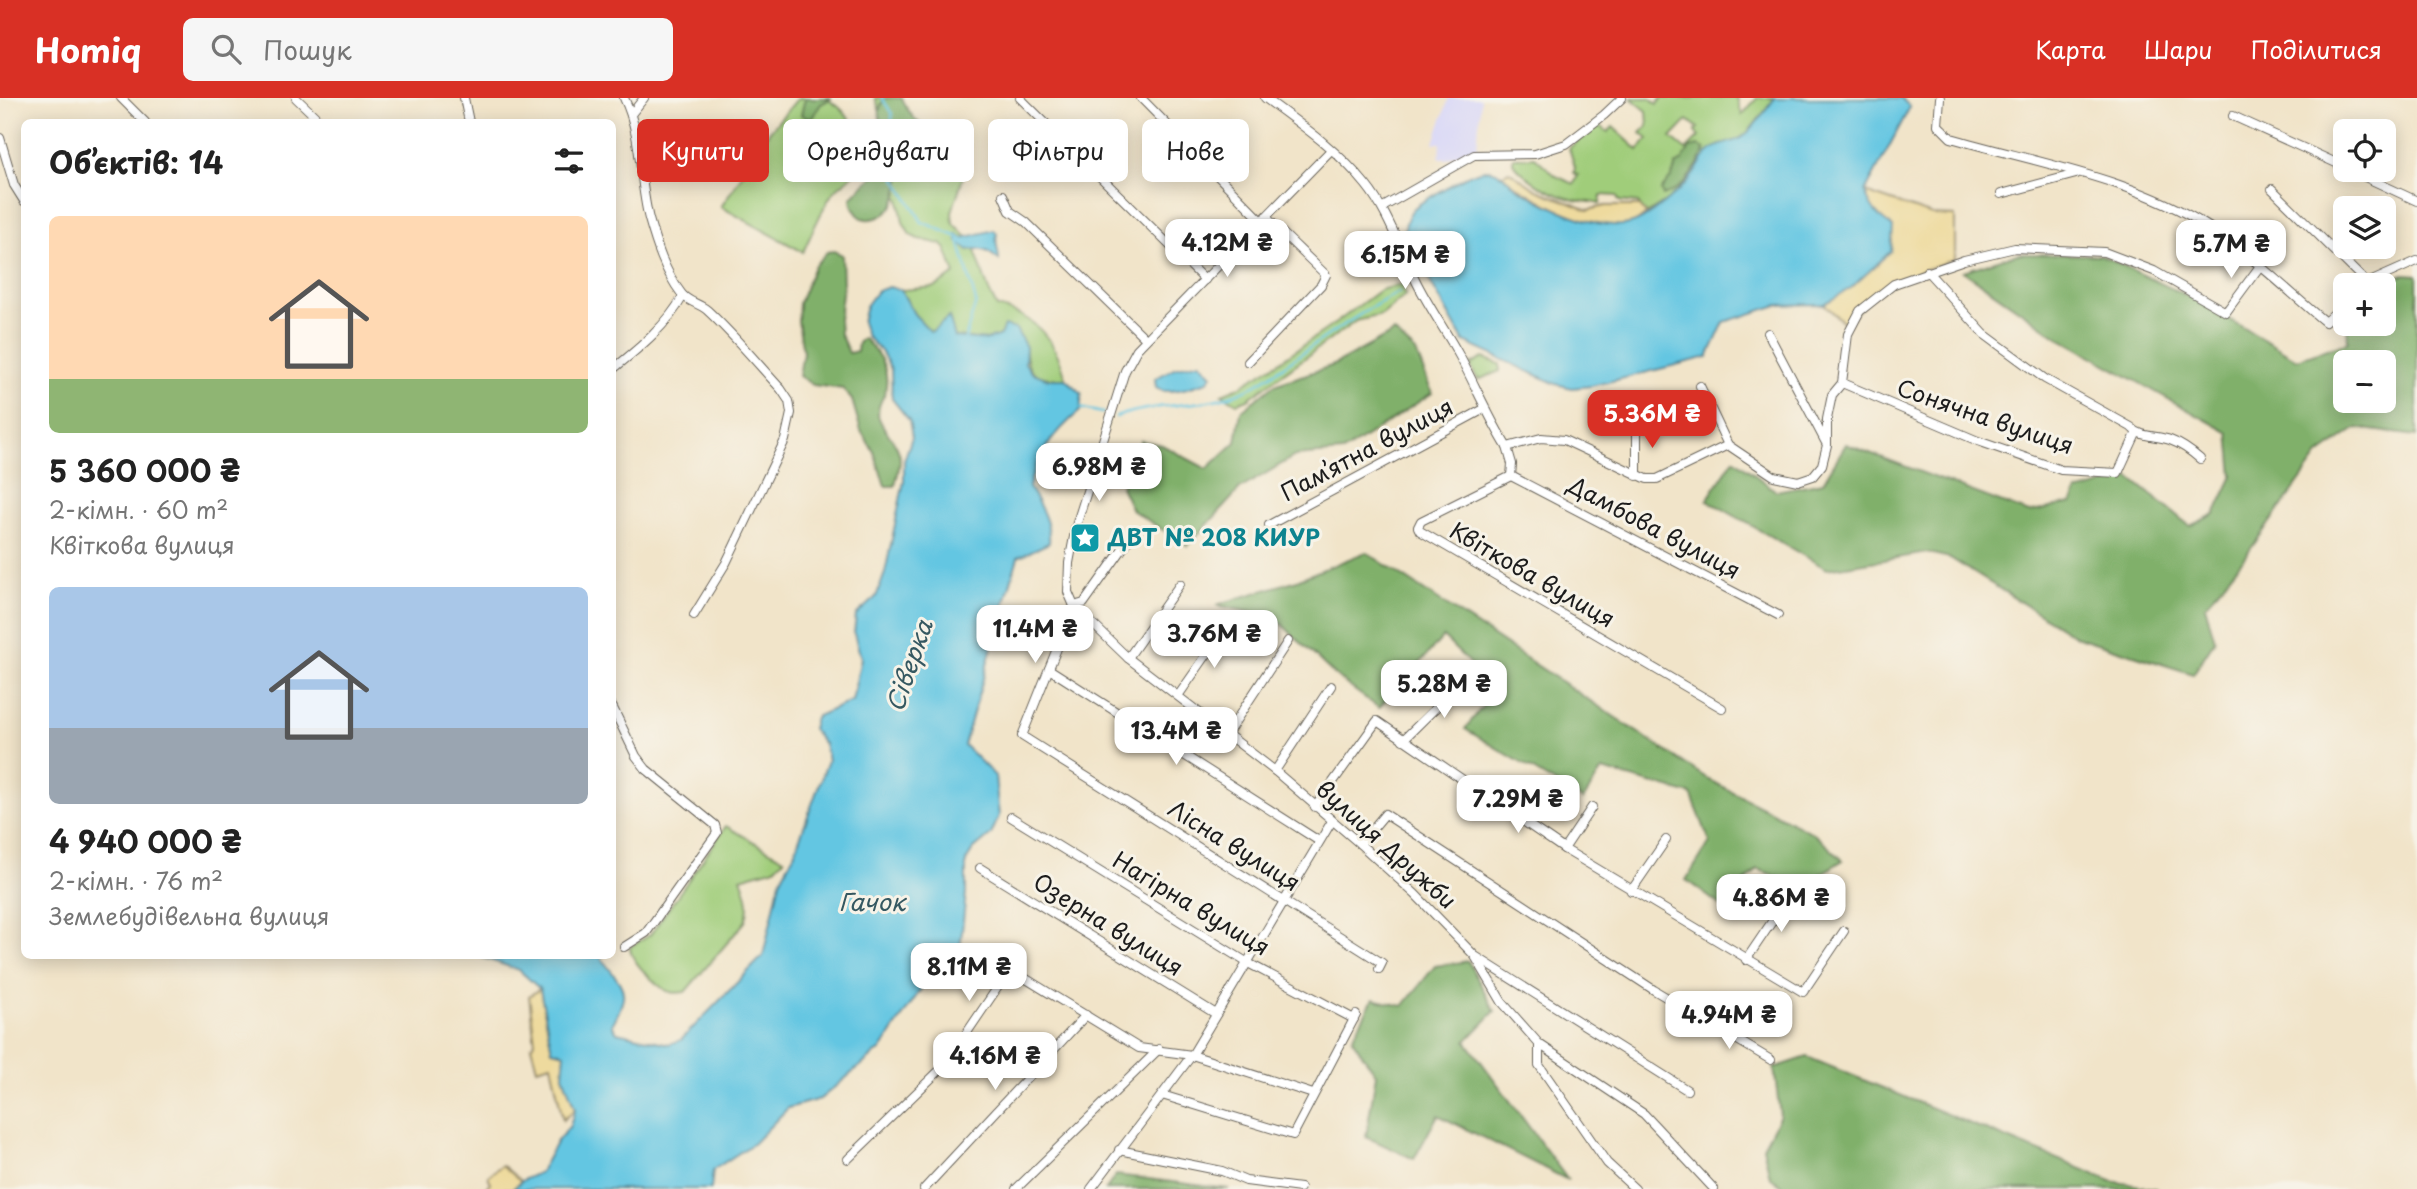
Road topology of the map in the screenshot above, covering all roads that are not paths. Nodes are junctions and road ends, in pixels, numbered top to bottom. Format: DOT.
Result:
graph roads {
  1 [pos="121,98"];
  2 [pos="296,98"];
  3 [pos="464,98"];
  4 [pos="624,98"];
  5 [pos="644,98"];
  6 [pos="1020,98"];
  7 [pos="1140,98"];
  8 [pos="1265,98"];
  9 [pos="1622,98"];
  10 [pos="1939,99"];
  11 [pos="632,113"];
  12 [pos="2233,116"];
  13 [pos="142,119"];
  14 [pos="318,119"];
  15 [pos="468,119"];
  16 [pos="0,138"];
  17 [pos="1331,150"];
  18 [pos="2333,162"];
  19 [pos="2079,173"];
  20 [pos="2376,182"];
  21 [pos="2272,189"];
  22 [pos="2001,194"];
  23 [pos="1003,195"];
  24 [pos="21,196"];
  25 [pos="2417,201"];
  26 [pos="1383,207"];
  27 [pos="1265,220"];
  28 [pos="2417,261"];
  29 [pos="2260,266"];
  30 [pos="1927,271"];
  31 [pos="2354,273"];
  32 [pos="2390,273"];
  33 [pos="1205,281"];
  34 [pos="683,296"];
  35 [pos="2333,314"];
  36 [pos="1769,333"];
  37 [pos="1146,339"];
  38 [pos="1248,362"];
  39 [pos="616,367"];
  40 [pos="1842,383"];
  41 [pos="1700,386"];
  42 [pos="1484,409"];
  43 [pos="1637,425"];
  44 [pos="2136,434"];
  45 [pos="1728,445"];
  46 [pos="1828,446"];
  47 [pos="1507,447"];
  48 [pos="2200,459"];
  49 [pos="1511,476"];
  50 [pos="1637,476"];
  51 [pos="1269,525"];
  52 [pos="1133,534"];
  53 [pos="1180,584"];
  54 [pos="1074,606"];
  55 [pos="694,615"];
  56 [pos="1778,615"];
  57 [pos="1226,627"];
  58 [pos="1288,641"];
  59 [pos="1128,658"];
  60 [pos="1049,669"];
  61 [pos="1465,679"];
  62 [pos="1331,686"];
  63 [pos="1178,696"];
  64 [pos="1722,708"];
  65 [pos="616,714"];
  66 [pos="1227,734"];
  67 [pos="1403,740"];
  68 [pos="1275,771"];
  69 [pos="1315,807"];
  70 [pos="1592,807"];
  71 [pos="1011,817"];
  72 [pos="1332,821"];
  73 [pos="1666,840"];
  74 [pos="1319,841"];
  75 [pos="1360,844"];
  76 [pos="1564,849"];
  77 [pos="980,868"];
  78 [pos="1631,891"];
  79 [pos="1792,892"];
  80 [pos="1285,900"];
  81 [pos="1844,931"];
  82 [pos="624,947"];
  83 [pos="1475,956"];
  84 [pos="1746,960"];
  85 [pos="1247,964"];
  86 [pos="1379,969"];
  87 [pos="1216,1014"];
  88 [pos="1086,1015"];
  89 [pos="1539,1044"];
  90 [pos="1159,1049"];
  91 [pos="1192,1055"];
  92 [pos="1771,1060"];
  93 [pos="1687,1090"];
  94 [pos="1313,1094"];
  95 [pos="1162,1096"];
  96 [pos="1119,1150"];
  97 [pos="848,1159"];
  98 [pos="1300,1188"];
  99 [pos="924,1189"];
  100 [pos="1016,1189"];
  101 [pos="1091,1189"];
  102 [pos="1635,1189"];
  103 [pos="1714,1189"];
  1 -- 13 [label="street"];
  2 -- 14 [label="street"];
  3 -- 15 [label="street"];
  4 -- 11 [label="street"];
  5 -- 11 [label="street"];
  6 -- 33 [label="street"];
  7 -- 27 [label="street"];
  8 -- 17 [label="street"];
  9 -- 26 [label="street"];
  10 -- 19 [label="street"];
  11 -- 34 [label="street"];
  12 -- 18 [label="street"];
  16 -- 24 [label="street"];
  17 -- 26 [label="street"];
  17 -- 27 [label="street"];
  19 -- 22 [label="street"];
  19 -- 29 [label="street"];
  20 -- 25 [label="street"];
  21 -- 31 [label="street"];
  23 -- 37 [label="street"];
  26 -- 42 [label="street"];
  27 -- 33 [label="street"];
  27 -- 38 [label="street"];
  28 -- 32 [label="street"];
  29 -- 30 [label="street"];
  29 -- 35 [label="street"];
  30 -- 40 [label="street"];
  30 -- 44 [label="street, Сонячна вулиця"];
  33 -- 37 [label="street"];
  34 -- 39 [label="street"];
  34 -- 55 [label="street"];
  36 -- 46 [label="street"];
  37 -- 54 [label="street"];
  40 -- 44 [label="street, Сонячна вулиця"];
  40 -- 46 [label="street"];
  41 -- 45 [label="street"];
  42 -- 47 [label="street"];
  42 -- 51 [label="street, Памʼятна вулиця"];
  43 -- 50 [label="street"];
  44 -- 48 [label="street, Сонячна вулиця"];
  45 -- 46 [label="street"];
  45 -- 50 [label="street"];
  47 -- 49 [label="street"];
  47 -- 50 [label="street"];
  49 -- 56 [label="street, Дамбова вулиця"];
  49 -- 64 [label="street, Квіткова вулиця"];
  52 -- 54 [label="street"];
  53 -- 59 [label="street"];
  54 -- 59 [label="street, вулиця Дружби"];
  54 -- 60 [label="street"];
  57 -- 63 [label="street"];
  58 -- 66 [label="street"];
  59 -- 63 [label="street, вулиця Дружби"];
  60 -- 74 [label="street"];
  60 -- 80 [label="street, Лісна вулиця"];
  61 -- 67 [label="street"];
  62 -- 68 [label="street"];
  63 -- 66 [label="street, вулиця Дружби"];
  65 -- 82 [label="street"];
  66 -- 68 [label="street, вулиця Дружби"];
  67 -- 69 [label="street"];
  67 -- 76 [label="street"];
  68 -- 69 [label="street, вулиця Дружби"];
  69 -- 72 [label="street, вулиця Дружби"];
  70 -- 76 [label="street"];
  71 -- 85 [label="street, Нагірна вулиця"];
  72 -- 74 [label="street"];
  72 -- 75 [label="street, вулиця Дружби"];
  73 -- 78 [label="street"];
  74 -- 80 [label="street"];
  75 -- 83 [label="street, вулиця Дружби"];
  75 -- 92 [label="street"];
  76 -- 78 [label="street"];
  77 -- 87 [label="street, Озерна вулиця"];
  78 -- 84 [label="street"];
  79 -- 84 [label="street"];
  80 -- 85 [label="street"];
  80 -- 86 [label="street, Лісна вулиця"];
  81 -- 84 [label="street"];
  83 -- 89 [label="street"];
  83 -- 93 [label="street, вулиця Дружби"];
  85 -- 87 [label="street"];
  85 -- 94 [label="street, Нагірна вулиця"];
  87 -- 91 [label="street"];
  88 -- 90 [label="street"];
  88 -- 97 [label="street"];
  88 -- 99 [label="street"];
  89 -- 102 [label="street"];
  89 -- 103 [label="street"];
  90 -- 91 [label="street"];
  90 -- 100 [label="street"];
  91 -- 94 [label="street"];
  91 -- 95 [label="street"];
  94 -- 95 [label="street"];
  95 -- 96 [label="street"];
  96 -- 98 [label="street"];
  96 -- 101 [label="street"];
}
